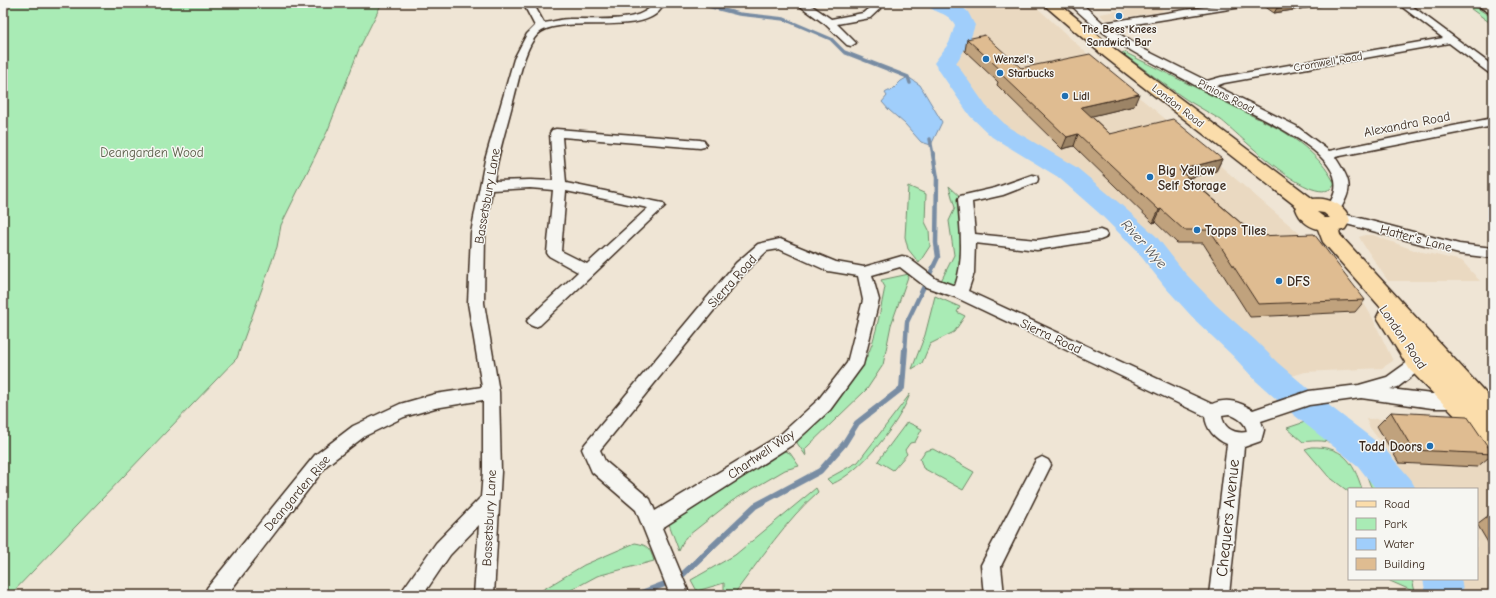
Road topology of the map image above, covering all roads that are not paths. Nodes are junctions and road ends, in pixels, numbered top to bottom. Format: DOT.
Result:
graph roads {
  1 [pos="528,3"];
  2 [pos="659,3"];
  3 [pos="801,3"];
  4 [pos="881,3"];
  5 [pos="1050,3"];
  6 [pos="1076,3"];
  7 [pos="1248,3"];
  8 [pos="1402,3"];
  9 [pos="829,22"];
  10 [pos="1101,26"];
  11 [pos="541,28"];
  12 [pos="1451,40"];
  13 [pos="851,43"];
  14 [pos="1493,71"];
  15 [pos="1205,86"];
  16 [pos="1493,122"];
  17 [pos="700,144"];
  18 [pos="1327,155"];
  19 [pos="1032,179"];
  20 [pos="487,186"];
  21 [pos="560,186"];
  22 [pos="1333,218"];
  23 [pos="1100,235"];
  24 [pos="968,238"];
  25 [pos="1493,253"];
  26 [pos="1354,263"];
  27 [pos="588,271"];
  28 [pos="864,272"];
  29 [pos="960,293"];
  30 [pos="1395,308"];
  31 [pos="535,320"];
  32 [pos="1418,363"];
  33 [pos="491,392"];
  34 [pos="1359,392"];
  35 [pos="1456,394"];
  36 [pos="1213,412"];
  37 [pos="1251,418"];
  38 [pos="1493,418"];
  39 [pos="1493,438"];
  40 [pos="1236,440"];
  41 [pos="1042,465"];
  42 [pos="490,501"];
  43 [pos="651,524"];
  44 [pos="214,595"];
  45 [pos="411,595"];
  46 [pos="484,595"];
  47 [pos="680,595"];
  48 [pos="994,595"];
  49 [pos="1219,595"];
  1 -- 11 [label="street"];
  2 -- 11 [label="street"];
  3 -- 9 [label="street"];
  4 -- 9 [label="street"];
  5 -- 22 [label="main road, London Road"];
  6 -- 10 [label="street, Pinions Road"];
  7 -- 10 [label="street"];
  8 -- 12 [label="street"];
  9 -- 13 [label="street"];
  10 -- 15 [label="street, Pinions Road"];
  11 -- 20 [label="street, Bassetsbury Lane"];
  12 -- 14 [label="street"];
  12 -- 15 [label="street, Cromwell Road"];
  15 -- 18 [label="street, Pinions Road"];
  16 -- 18 [label="street, Alexandra Road"];
  17 -- 21 [label="street"];
  18 -- 22 [label="street, Pinions Road"];
  19 -- 24 [label="street"];
  20 -- 21 [label="street"];
  20 -- 33 [label="street, Bassetsbury Lane"];
  21 -- 27 [label="street"];
  21 -- 27 [label="street"];
  22 -- 25 [label="street, Hatter's Lane"];
  22 -- 26 [label="main road, London Road"];
  23 -- 24 [label="street"];
  24 -- 29 [label="street"];
  26 -- 30 [label="main road, London Road"];
  26 -- 32 [label="main road, London Road"];
  27 -- 31 [label="street"];
  28 -- 29 [label="street, Sierra Road"];
  28 -- 43 [label="street, Chartwell Way"];
  28 -- 43 [label="street, Sierra Road"];
  29 -- 36 [label="street, Sierra Road"];
  30 -- 35 [label="main road"];
  30 -- 38 [label="main road, London Road"];
  32 -- 34 [label="street"];
  32 -- 35 [label="main road, London Road"];
  33 -- 42 [label="street, Bassetsbury Lane"];
  33 -- 44 [label="street, Deangarden Rise"];
  34 -- 35 [label="street"];
  34 -- 37 [label="street"];
  35 -- 39 [label="main road, London Road"];
  36 -- 37 [label="street"];
  36 -- 40 [label="street"];
  37 -- 40 [label="street"];
  40 -- 49 [label="street, Chequers Avenue"];
  41 -- 48 [label="street"];
  42 -- 45 [label="street"];
  42 -- 46 [label="street, Bassetsbury Lane"];
  43 -- 47 [label="street, Sierra Road"];
}
